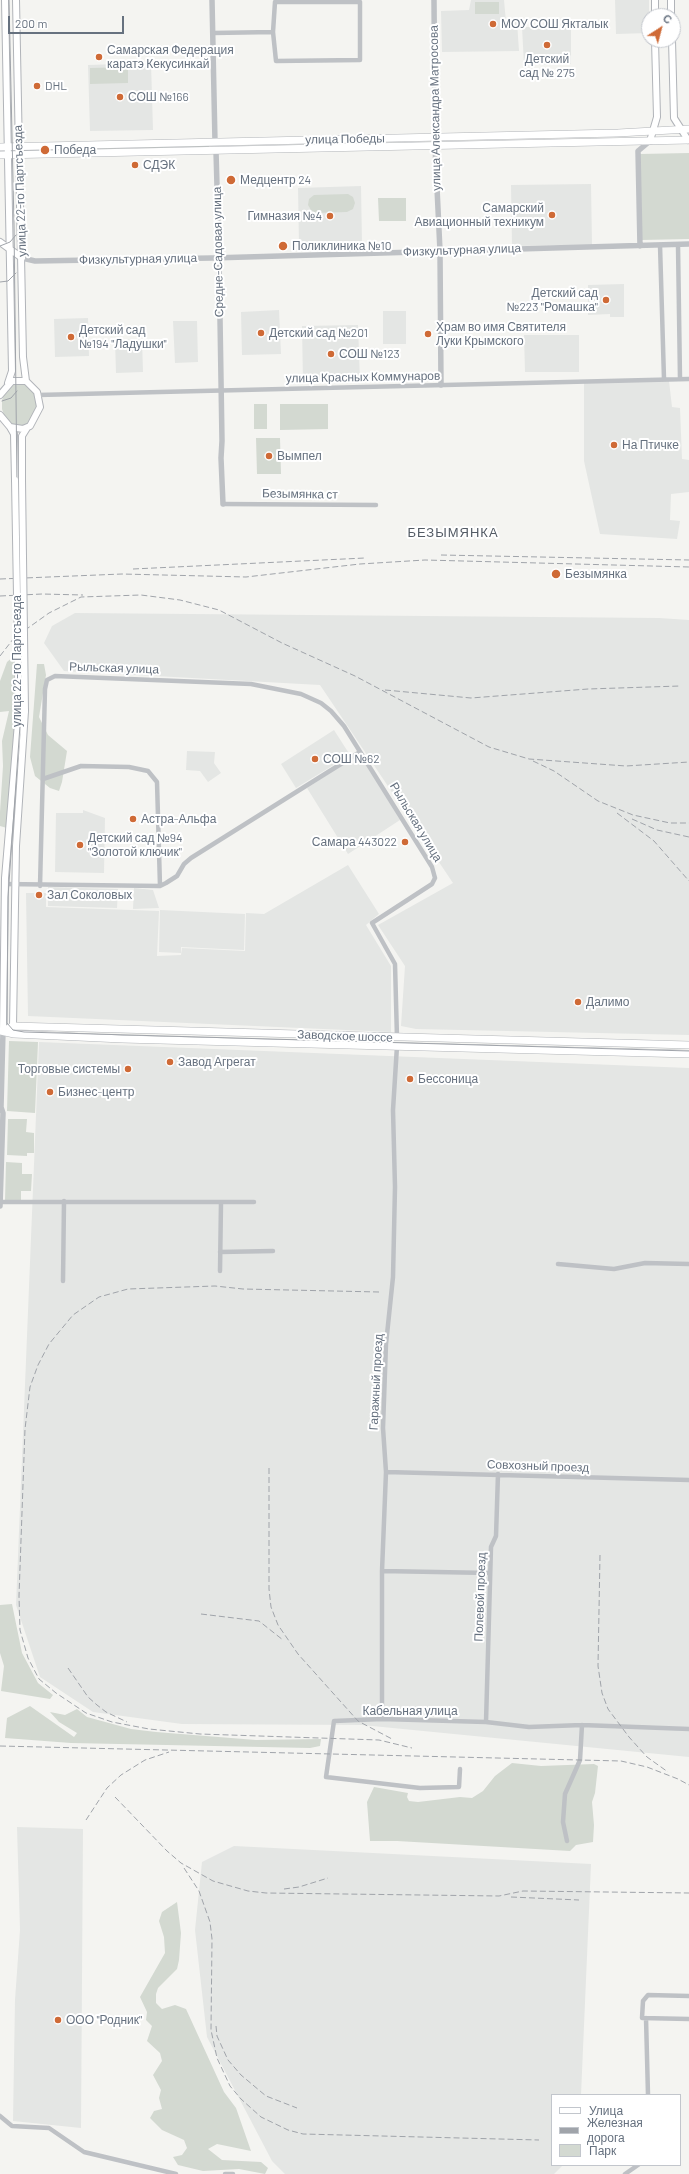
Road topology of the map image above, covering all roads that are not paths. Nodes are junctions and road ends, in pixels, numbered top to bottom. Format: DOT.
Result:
graph roads {
  1 [pos="5,0"];
  2 [pos="16,0"];
  3 [pos="212,0"];
  4 [pos="434,0"];
  5 [pos="273,32"];
  6 [pos="213,33"];
  7 [pos="655,48"];
  8 [pos="672,48"];
  9 [pos="686,129"];
  10 [pos="653,132"];
  11 [pos="556,134"];
  12 [pos="573,134"];
  13 [pos="435,137"];
  14 [pos="650,141"];
  15 [pos="689,141"];
  16 [pos="215,142"];
  17 [pos="573,143"];
  18 [pos="556,144"];
  19 [pos="43,145"];
  20 [pos="8,146"];
  21 [pos="19,146"];
  22 [pos="435,146"];
  23 [pos="0,147"];
  24 [pos="216,151"];
  25 [pos="0,155"];
  26 [pos="8,155"];
  27 [pos="20,155"];
  28 [pos="44,155"];
  29 [pos="0,242"];
  30 [pos="689,244"];
  31 [pos="660,245"];
  32 [pos="678,245"];
  33 [pos="640,246"];
  34 [pos="10,248"];
  35 [pos="440,251"];
  36 [pos="219,257"];
  37 [pos="22,258"];
  38 [pos="664,379"];
  39 [pos="680,379"];
  40 [pos="689,379"];
  41 [pos="26,381"];
  42 [pos="8,383"];
  43 [pos="441,385"];
  44 [pos="220,390"];
  45 [pos="1,393"];
  46 [pos="38,395"];
  47 [pos="0,415"];
  48 [pos="10,427"];
  49 [pos="27,428"];
  50 [pos="18,480"];
  51 [pos="223,504"];
  52 [pos="376,505"];
  53 [pos="22,711"];
  54 [pos="360,752"];
  55 [pos="43,779"];
  56 [pos="5,884"];
  57 [pos="432,884"];
  58 [pos="16,885"];
  59 [pos="40,886"];
  60 [pos="160,886"];
  61 [pos="13,1026"];
  62 [pos="1,1031"];
  63 [pos="199,1032"];
  64 [pos="199,1040"];
  65 [pos="397,1042"];
  66 [pos="689,1045"];
  67 [pos="689,1054"];
  68 [pos="64,1201"];
  69 [pos="0,1202"];
  70 [pos="221,1202"];
  71 [pos="254,1202"];
  72 [pos="0,1206"];
  73 [pos="273,1251"];
  74 [pos="220,1252"];
  75 [pos="558,1264"];
  76 [pos="689,1264"];
  77 [pos="220,1271"];
  78 [pos="63,1281"];
  79 [pos="386,1472"];
  80 [pos="498,1474"];
  81 [pos="689,1480"];
  82 [pos="382,1571"];
  83 [pos="490,1573"];
  84 [pos="382,1719"];
  85 [pos="486,1722"];
  86 [pos="582,1725"];
  87 [pos="689,1729"];
  88 [pos="460,1769"];
  89 [pos="567,1841"];
  90 [pos="689,1996"];
  91 [pos="646,2018"];
  92 [pos="689,2019"];
  93 [pos="648,2094"];
  94 [pos="0,2116"];
  95 [pos="637,2166"];
  96 [pos="176,2174"];
  97 [pos="225,2174"];
  98 [pos="233,2174"];
  99 [pos="625,2174"];
  1 -- 20 [label="main road, улица 22-го Партсъезда"];
  2 -- 21 [label="main road, улица 22-го Партсъезда"];
  3 -- 6 [label="street, Средне-Садовая улица"];
  4 -- 13 [label="street, улица Александра Матросова"];
  5 -- 5 [label="street"];
  5 -- 6 [label="street"];
  6 -- 16 [label="street, Средне-Садовая улица"];
  7 -- 10 [label="main road"];
  8 -- 9 [label="main road"];
  9 -- 10 [label="main road, улица Победы"];
  9 -- 15 [label="main road"];
  10 -- 12 [label="main road, улица Победы"];
  10 -- 14 [label="main road"];
  11 -- 12 [label="main road, улица Победы"];
  11 -- 13 [label="main road, улица Победы"];
  11 -- 18 [label="main road"];
  12 -- 17 [label="main road"];
  13 -- 16 [label="main road, улица Победы"];
  13 -- 22 [label="main road, улица Александра Матросова"];
  14 -- 15 [label="main road, улица Победы"];
  14 -- 17 [label="main road, улица Победы"];
  14 -- 33 [label="street"];
  16 -- 19 [label="main road, улица Победы"];
  16 -- 24 [label="main road, Средне-Садовая улица"];
  17 -- 18 [label="main road, улица Победы"];
  18 -- 22 [label="main road, улица Победы"];
  19 -- 21 [label="main road, улица Победы"];
  19 -- 28 [label="main road"];
  20 -- 21 [label="main road, улица Победы"];
  20 -- 23 [label="main road, улица Победы"];
  20 -- 26 [label="main road, улица 22-го Партсъезда"];
  21 -- 27 [label="main road, улица 22-го Партсъезда"];
  22 -- 24 [label="main road, улица Победы"];
  22 -- 35 [label="street, улица Александра Матросова"];
  24 -- 28 [label="main road, улица Победы"];
  24 -- 36 [label="street, Средне-Садовая улица"];
  25 -- 26 [label="main road, улица Победы"];
  26 -- 27 [label="main road, улица Победы"];
  26 -- 34 [label="main road, улица 22-го Партсъезда"];
  27 -- 28 [label="main road, улица Победы"];
  27 -- 37 [label="main road, улица 22-го Партсъезда"];
  29 -- 34 [label="main road"];
  30 -- 32 [label="street, Физкультурная улица"];
  31 -- 32 [label="street, Физкультурная улица"];
  31 -- 33 [label="street, Физкультурная улица"];
  31 -- 38 [label="street"];
  32 -- 39 [label="street"];
  33 -- 35 [label="street, Физкультурная улица"];
  34 -- 37 [label="main road"];
  34 -- 42 [label="main road, улица 22-го Партсъезда"];
  35 -- 36 [label="street, Физкультурная улица"];
  35 -- 43 [label="street, улица Александра Матросова"];
  36 -- 37 [label="street, Физкультурная улица"];
  36 -- 44 [label="street, Средне-Садовая улица"];
  37 -- 41 [label="main road, улица 22-го Партсъезда"];
  38 -- 39 [label="street, улица Красных Коммунаров"];
  38 -- 43 [label="street, улица Красных Коммунаров"];
  39 -- 40 [label="street, улица Красных Коммунаров"];
  41 -- 42 [label="main road"];
  41 -- 46 [label="main road"];
  42 -- 45 [label="main road"];
  43 -- 44 [label="street, улица Красных Коммунаров"];
  44 -- 46 [label="street, улица Красных Коммунаров"];
  44 -- 51 [label="street, Средне-Садовая улица"];
  46 -- 49 [label="main road"];
  47 -- 48 [label="main road"];
  48 -- 49 [label="main road"];
  48 -- 50 [label="main road, улица 22-го Партсъезда"];
  49 -- 50 [label="main road, улица 22-го Партсъезда"];
  50 -- 53 [label="main road, улица 22-го Партсъезда, bridge"];
  51 -- 52 [label="street, Безымянка ст"];
  53 -- 56 [label="main road, улица 22-го Партсъезда"];
  53 -- 58 [label="main road, улица 22-го Партсъезда"];
  54 -- 55 [label="street, Рыльская улица"];
  54 -- 57 [label="street, Рыльская улица"];
  54 -- 60 [label="street"];
  55 -- 59 [label="street, Рыльская улица"];
  55 -- 60 [label="street"];
  56 -- 58 [label="street"];
  56 -- 62 [label="main road, улица 22-го Партсъезда"];
  57 -- 65 [label="street, Гаражный проезд"];
  58 -- 59 [label="street"];
  58 -- 61 [label="main road, улица 22-го Партсъезда"];
  59 -- 60 [label="street"];
  61 -- 62 [label="main road, Заводское шоссе"];
  61 -- 63 [label="main road, Заводское шоссе"];
  62 -- 64 [label="main road, Заводское шоссе"];
  62 -- 69 [label="street, улица 22-го Партсъезда"];
  63 -- 64 [label="main road"];
  63 -- 65 [label="main road, Заводское шоссе"];
  64 -- 65 [label="main road, Заводское шоссе"];
  65 -- 66 [label="main road, Заводское шоссе"];
  65 -- 67 [label="main road, Заводское шоссе"];
  65 -- 79 [label="street, Гаражный проезд"];
  68 -- 69 [label="street"];
  68 -- 70 [label="street"];
  68 -- 78 [label="street"];
  69 -- 72 [label="street, улица 22-го Партсъезда"];
  70 -- 71 [label="street"];
  70 -- 74 [label="street"];
  73 -- 74 [label="street"];
  74 -- 77 [label="street"];
  75 -- 76 [label="street"];
  79 -- 80 [label="street, Совхозный проезд"];
  79 -- 82 [label="street, Гаражный проезд"];
  80 -- 81 [label="street, Совхозный проезд"];
  80 -- 83 [label="street, Полевой проезд"];
  82 -- 83 [label="street"];
  82 -- 84 [label="street, Гаражный проезд"];
  83 -- 85 [label="street, Полевой проезд"];
  84 -- 85 [label="street, Кабельная улица"];
  84 -- 88 [label="street, Кабельная улица"];
  85 -- 86 [label="street, Кабельная улица"];
  86 -- 87 [label="street, Кабельная улица"];
  86 -- 89 [label="street"];
  90 -- 91 [label="street"];
  91 -- 92 [label="street"];
  91 -- 93 [label="street"];
  94 -- 96 [label="street"];
  95 -- 99 [label="street"];
  97 -- 98 [label="street"];
}
